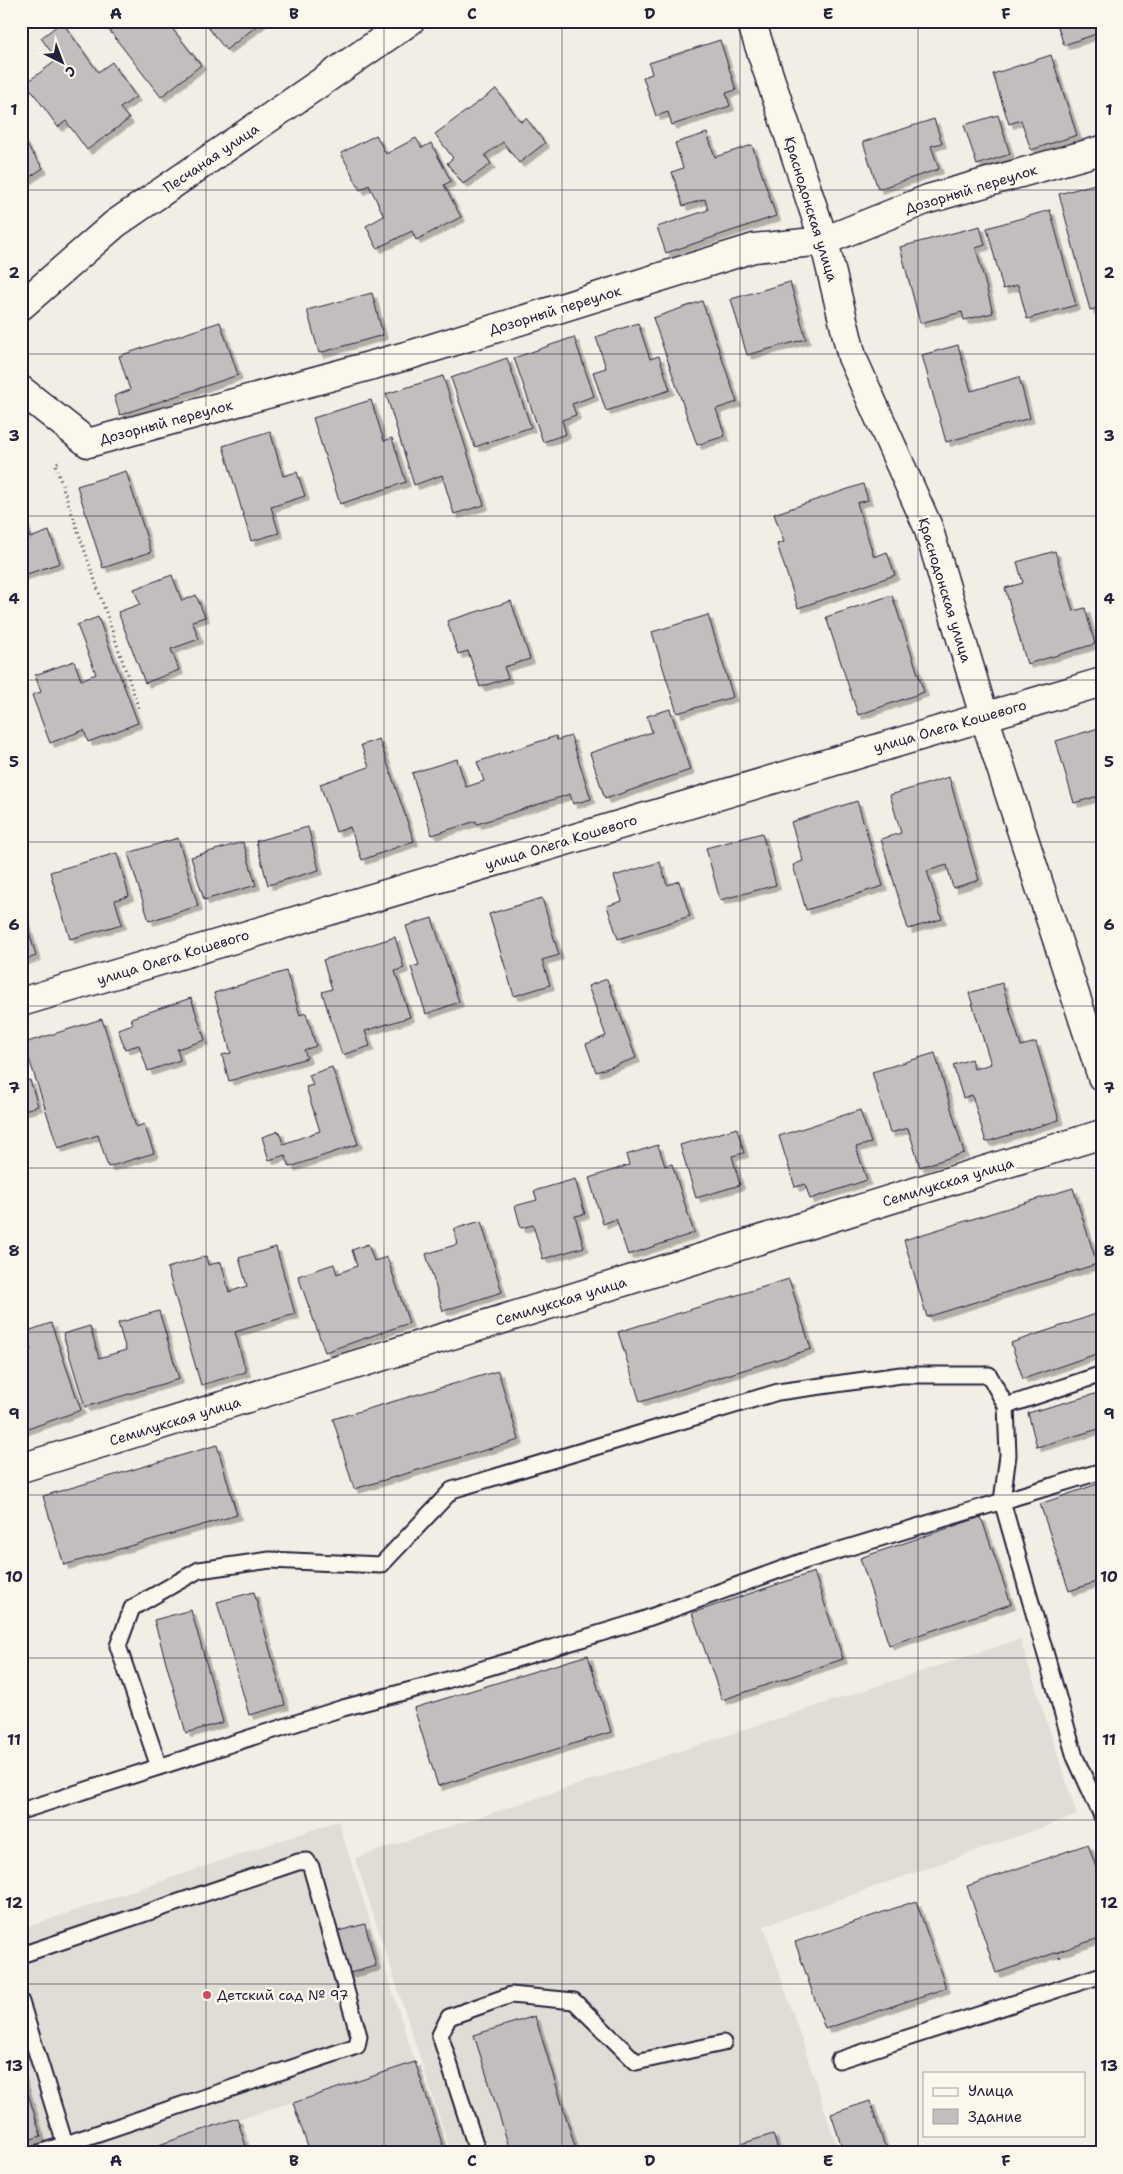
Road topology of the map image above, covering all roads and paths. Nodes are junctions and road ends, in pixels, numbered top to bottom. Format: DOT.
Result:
graph roads {
  1 [pos="410,21"];
  2 [pos="751,21"];
  3 [pos="1102,150"];
  4 [pos="824,241"];
  5 [pos="21,306"];
  6 [pos="21,390"];
  7 [pos="88,443"];
  8 [pos="1102,682"];
  9 [pos="139,709"];
  10 [pos="984,716"];
  11 [pos="21,1002"];
  12 [pos="1102,1077"];
  13 [pos="1102,1134"];
  14 [pos="1102,1374"];
  15 [pos="1006,1406"];
  16 [pos="21,1468"];
  17 [pos="1102,1471"];
  18 [pos="1002,1501"];
  19 [pos="159,1767"];
  20 [pos="1095,1785"];
  21 [pos="21,1811"];
  22 [pos="1102,1816"];
  23 [pos="21,1955"];
  24 [pos="1102,1976"];
  25 [pos="21,2002"];
  26 [pos="723,2043"];
  27 [pos="839,2060"];
  28 [pos="65,2144"];
  29 [pos="39,2153"];
  30 [pos="478,2153"];
  1 -- 5 [label="street, Песчаная улица"];
  2 -- 4 [label="street, Краснодонская улица"];
  3 -- 4 [label="street, Дозорный переулок"];
  4 -- 7 [label="street, Дозорный переулок"];
  4 -- 10 [label="street, Краснодонская улица"];
  6 -- 7 [label="street, Дозорный переулок"];
  7 -- 9 [label="path"];
  8 -- 10 [label="street, улица Олега Кошевого"];
  10 -- 11 [label="street, улица Олега Кошевого"];
  10 -- 12 [label="street, Краснодонская улица"];
  13 -- 16 [label="street, Семилукская улица"];
  14 -- 15 [label="lane"];
  15 -- 18 [label="lane"];
  15 -- 19 [label="lane"];
  17 -- 18 [label="lane"];
  18 -- 19 [label="lane"];
  18 -- 20 [label="lane"];
  19 -- 21 [label="lane"];
  20 -- 22 [label="lane"];
  23 -- 28 [label="lane"];
  24 -- 27 [label="lane"];
  25 -- 28 [label="lane"];
  26 -- 30 [label="lane"];
  28 -- 29 [label="lane"];
}
